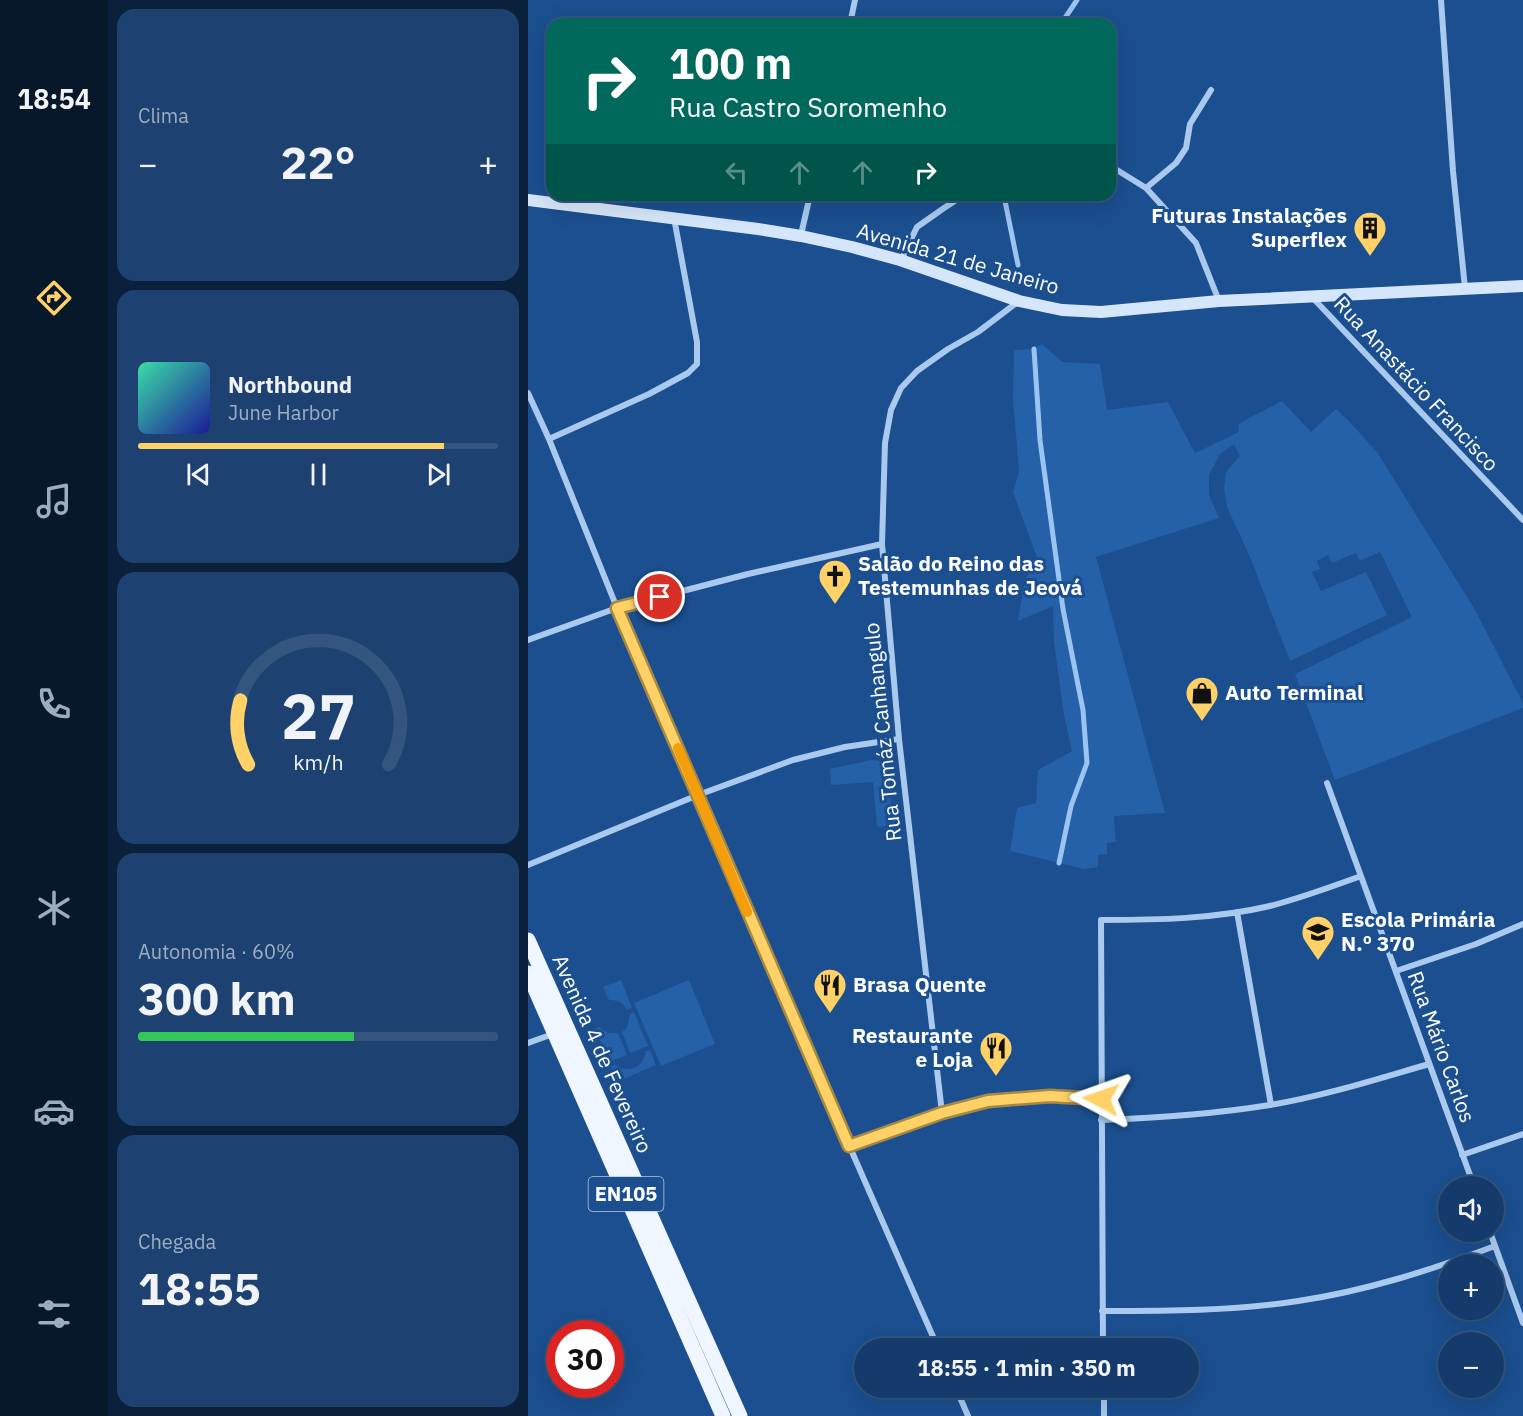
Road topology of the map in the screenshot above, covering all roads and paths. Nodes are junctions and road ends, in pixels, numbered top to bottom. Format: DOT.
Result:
graph roads {
  1 [pos="855,0"];
  2 [pos="1441,0"];
  3 [pos="851,18"];
  4 [pos="1211,90"];
  5 [pos="1116,170"];
  6 [pos="1146,188"];
  7 [pos="528,200"];
  8 [pos="809,201"];
  9 [pos="955,201"];
  10 [pos="674,218"];
  11 [pos="801,236"];
  12 [pos="900,260"];
  13 [pos="1523,286"];
  14 [pos="1465,288"];
  15 [pos="1310,296"];
  16 [pos="1019,301"];
  17 [pos="1219,301"];
  18 [pos="528,393"];
  19 [pos="549,439"];
  20 [pos="1523,520"];
  21 [pos="882,544"];
  22 [pos="617,608"];
  23 [pos="528,640"];
  24 [pos="899,739"];
  25 [pos="1327,783"];
  26 [pos="698,795"];
  27 [pos="528,865"];
  28 [pos="1361,876"];
  29 [pos="1237,912"];
  30 [pos="1523,924"];
  31 [pos="528,940"];
  32 [pos="1396,971"];
  33 [pos="528,972"];
  34 [pos="555,1033"];
  35 [pos="528,1043"];
  36 [pos="1429,1064"];
  37 [pos="1101,1099"];
  38 [pos="1271,1105"];
  39 [pos="942,1113"];
  40 [pos="1101,1120"];
  41 [pos="1523,1134"];
  42 [pos="849,1146"];
  43 [pos="1462,1155"];
  44 [pos="1470,1176"];
  45 [pos="1494,1242"];
  46 [pos="1495,1246"];
  47 [pos="1102,1311"];
  48 [pos="1523,1323"];
  49 [pos="934,1338"];
  50 [pos="1103,1338"];
  51 [pos="960,1398"];
  52 [pos="1104,1398"];
  53 [pos="723,1416"];
  54 [pos="740,1416"];
  55 [pos="968,1416"];
  56 [pos="1104,1416"];
  1 -- 3 [label="street"];
  2 -- 14 [label="street"];
  4 -- 6 [label="street"];
  5 -- 6 [label="street"];
  6 -- 17 [label="street"];
  7 -- 10 [label="main road, Avenida 21 de Janeiro"];
  8 -- 11 [label="street"];
  9 -- 12 [label="street"];
  10 -- 11 [label="main road, Avenida 21 de Janeiro"];
  10 -- 19 [label="street"];
  11 -- 12 [label="main road, Avenida 21 de Janeiro"];
  12 -- 16 [label="main road, Avenida 21 de Janeiro"];
  13 -- 14 [label="main road, Avenida 21 de Janeiro"];
  14 -- 15 [label="main road, Avenida 21 de Janeiro"];
  15 -- 17 [label="main road, Avenida 21 de Janeiro"];
  15 -- 20 [label="street, Rua Anastácio Francisco"];
  16 -- 17 [label="main road, Avenida 21 de Janeiro"];
  16 -- 21 [label="street, Rua Tomáz Canhangulo"];
  18 -- 19 [label="street"];
  19 -- 22 [label="street"];
  21 -- 22 [label="street"];
  21 -- 24 [label="street, Rua Tomáz Canhangulo"];
  22 -- 23 [label="street"];
  22 -- 26 [label="street"];
  24 -- 26 [label="street"];
  24 -- 39 [label="street, Rua Tomáz Canhangulo"];
  25 -- 28 [label="street, Rua Mário Carlos"];
  26 -- 27 [label="street"];
  26 -- 42 [label="street"];
  28 -- 29 [label="street"];
  28 -- 32 [label="street, Rua Mário Carlos"];
  29 -- 37 [label="street"];
  29 -- 38 [label="street"];
  30 -- 32 [label="street"];
  31 -- 54 [label="main road, Avenida 4 de Fevereiro / EN105"];
  32 -- 36 [label="street, Rua Mário Carlos"];
  33 -- 34 [label="main road, Avenida 4 de Fevereiro / EN105"];
  34 -- 35 [label="street"];
  34 -- 53 [label="main road, Avenida 4 de Fevereiro / EN105"];
  36 -- 38 [label="street"];
  36 -- 43 [label="street, Rua Mário Carlos"];
  37 -- 39 [label="street"];
  37 -- 40 [label="street"];
  38 -- 40 [label="street"];
  39 -- 42 [label="street"];
  40 -- 47 [label="street"];
  41 -- 43 [label="street"];
  42 -- 49 [label="street"];
  43 -- 44 [label="street, Rua Mário Carlos"];
  45 -- 46 [label="street"];
  46 -- 47 [label="street"];
  46 -- 48 [label="street"];
  47 -- 50 [label="street"];
  51 -- 55 [label="street"];
  52 -- 56 [label="street"];
}
